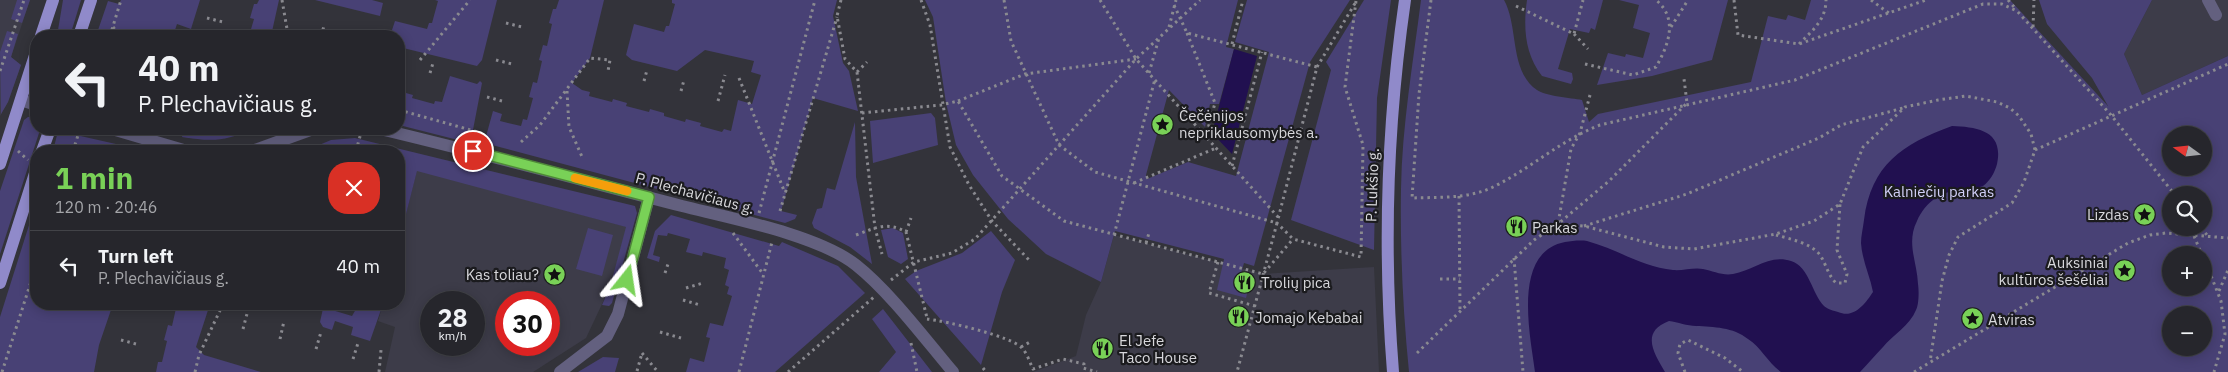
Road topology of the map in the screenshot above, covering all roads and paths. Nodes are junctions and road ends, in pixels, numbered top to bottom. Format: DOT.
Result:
graph roads {
  1 [pos="24,0"];
  2 [pos="53,0"];
  3 [pos="91,0"];
  4 [pos="121,0"];
  5 [pos="282,0"];
  6 [pos="470,0"];
  7 [pos="815,0"];
  8 [pos="841,0"];
  9 [pos="921,0"];
  10 [pos="1004,0"];
  11 [pos="1100,0"];
  12 [pos="1176,0"];
  13 [pos="1200,0"];
  14 [pos="1243,0"];
  15 [pos="1405,0"];
  16 [pos="1431,0"];
  17 [pos="1583,0"];
  18 [pos="1656,0"];
  19 [pos="1688,0"];
  20 [pos="1734,0"];
  21 [pos="1826,0"];
  22 [pos="1871,0"];
  23 [pos="1926,0"];
  24 [pos="2008,0"];
  25 [pos="2034,0"];
  26 [pos="2208,0"];
  27 [pos="1357,1"];
  28 [pos="1174,5"];
  29 [pos="1516,6"];
  30 [pos="2018,11"];
  31 [pos="1891,14"];
  32 [pos="2216,15"];
  33 [pos="837,16"];
  34 [pos="207,18"];
  35 [pos="1180,18"];
  36 [pos="223,22"];
  37 [pos="506,23"];
  38 [pos="113,26"];
  39 [pos="324,26"];
  40 [pos="522,27"];
  41 [pos="1168,28"];
  42 [pos="1671,28"];
  43 [pos="2032,28"];
  44 [pos="287,29"];
  45 [pos="43,30"];
  46 [pos="82,30"];
  47 [pos="112,30"];
  48 [pos="116,30"];
  49 [pos="323,30"];
  50 [pos="1187,33"];
  51 [pos="1574,34"];
  52 [pos="1159,37"];
  53 [pos="1232,44"];
  54 [pos="1798,44"];
  55 [pos="1588,49"];
  56 [pos="1262,52"];
  57 [pos="1136,59"];
  58 [pos="420,60"];
  59 [pos="496,60"];
  60 [pos="868,62"];
  61 [pos="433,63"];
  62 [pos="512,64"];
  63 [pos="1584,64"];
  64 [pos="2228,64"];
  65 [pos="1317,67"];
  66 [pos="647,70"];
  67 [pos="0,71"];
  68 [pos="30,71"];
  69 [pos="608,71"];
  70 [pos="857,72"];
  71 [pos="430,73"];
  72 [pos="1149,73"];
  73 [pos="1025,74"];
  74 [pos="725,75"];
  75 [pos="739,78"];
  76 [pos="1155,79"];
  77 [pos="684,80"];
  78 [pos="1684,80"];
  79 [pos="644,81"];
  80 [pos="567,91"];
  81 [pos="681,91"];
  82 [pos="1590,94"];
  83 [pos="487,97"];
  84 [pos="21,100"];
  85 [pos="502,101"];
  86 [pos="718,101"];
  87 [pos="958,101"];
  88 [pos="30,103"];
  89 [pos="941,104"];
  90 [pos="1684,106"];
  91 [pos="1905,107"];
  92 [pos="405,112"];
  93 [pos="862,113"];
  94 [pos="2110,115"];
  95 [pos="478,132"];
  96 [pos="1580,133"];
  97 [pos="132,135"];
  98 [pos="296,135"];
  99 [pos="404,135"];
  100 [pos="1206,136"];
  101 [pos="521,142"];
  102 [pos="167,145"];
  103 [pos="269,145"];
  104 [pos="1059,145"];
  105 [pos="1216,148"];
  106 [pos="2035,150"];
  107 [pos="583,159"];
  108 [pos="773,162"];
  109 [pos="0,164"];
  110 [pos="1232,166"];
  111 [pos="1128,181"];
  112 [pos="1133,183"];
  113 [pos="2168,186"];
  114 [pos="30,189"];
  115 [pos="1020,189"];
  116 [pos="786,194"];
  117 [pos="1458,196"];
  118 [pos="649,197"];
  119 [pos="1840,204"];
  120 [pos="780,211"];
  121 [pos="720,216"];
  122 [pos="911,218"];
  123 [pos="1278,218"];
  124 [pos="992,221"];
  125 [pos="1277,223"];
  126 [pos="1558,224"];
  127 [pos="756,226"];
  128 [pos="1584,226"];
  129 [pos="875,228"];
  130 [pos="906,232"];
  131 [pos="1149,233"];
  132 [pos="1776,234"];
  133 [pos="856,235"];
  134 [pos="1114,235"];
  135 [pos="2162,235"];
  136 [pos="2194,236"];
  137 [pos="2208,236"];
  138 [pos="2228,238"];
  139 [pos="1292,239"];
  140 [pos="1146,243"];
  141 [pos="2198,246"];
  142 [pos="882,254"];
  143 [pos="1514,258"];
  144 [pos="1030,261"];
  145 [pos="1218,262"];
  146 [pos="668,264"];
  147 [pos="2228,270"];
  148 [pos="665,273"];
  149 [pos="764,274"];
  150 [pos="1264,274"];
  151 [pos="2212,277"];
  152 [pos="1440,279"];
  153 [pos="1460,280"];
  154 [pos="0,283"];
  155 [pos="703,283"];
  156 [pos="30,285"];
  157 [pos="686,288"];
  158 [pos="2218,292"];
  159 [pos="683,300"];
  160 [pos="700,305"];
  161 [pos="1255,306"];
  162 [pos="220,310"];
  163 [pos="248,310"];
  164 [pos="1460,310"];
  165 [pos="906,316"];
  166 [pos="927,319"];
  167 [pos="284,321"];
  168 [pos="929,327"];
  169 [pos="243,329"];
  170 [pos="321,332"];
  171 [pos="660,332"];
  172 [pos="681,338"];
  173 [pos="280,339"];
  174 [pos="121,340"];
  175 [pos="1030,342"];
  176 [pos="358,343"];
  177 [pos="136,344"];
  178 [pos="1022,347"];
  179 [pos="316,349"];
  180 [pos="381,350"];
  181 [pos="1417,353"];
  182 [pos="354,359"];
  183 [pos="1930,362"];
  184 [pos="983,368"];
  185 [pos="637,371"];
  186 [pos="2,372"];
  187 [pos="195,372"];
  188 [pos="379,372"];
  189 [pos="560,372"];
  190 [pos="658,372"];
  191 [pos="739,372"];
  192 [pos="953,372"];
  193 [pos="986,372"];
  194 [pos="1097,372"];
  195 [pos="1237,372"];
  196 [pos="1393,372"];
  197 [pos="1523,372"];
  198 [pos="1685,372"];
  199 [pos="1743,372"];
  200 [pos="1914,372"];
  201 [pos="2214,372"];
  1 -- 67 [label="path"];
  2 -- 45 [label="main road"];
  3 -- 46 [label="main road"];
  4 -- 38 [label="path"];
  5 -- 44 [label="path"];
  6 -- 58 [label="path"];
  7 -- 108 [label="path"];
  8 -- 33 [label="path"];
  9 -- 89 [label="path"];
  10 -- 73 [label="path"];
  11 -- 57 [label="path"];
  12 -- 28 [label="path"];
  13 -- 35 [label="path"];
  14 -- 53 [label="path"];
  15 -- 196 [label="main road, P. Lukšio g."];
  16 -- 117 [label="path"];
  17 -- 51 [label="path"];
  18 -- 42 [label="path"];
  19 -- 42 [label="path"];
  20 -- 54 [label="path"];
  21 -- 54 [label="path"];
  22 -- 31 [label="path"];
  23 -- 31 [label="path"];
  24 -- 30 [label="path"];
  25 -- 43 [label="path"];
  26 -- 32 [label="street"];
  27 -- 65 [label="path"];
  27 -- 139 [label="path"];
  28 -- 35 [label="path"];
  28 -- 41 [label="path"];
  29 -- 51 [label="path"];
  30 -- 43 [label="path"];
  30 -- 90 [label="path"];
  31 -- 54 [label="path"];
  33 -- 70 [label="path"];
  33 -- 116 [label="path"];
  34 -- 36 [label="path"];
  35 -- 41 [label="path"];
  35 -- 50 [label="path"];
  37 -- 40 [label="path"];
  38 -- 47 [label="path"];
  38 -- 48 [label="path"];
  39 -- 49 [label="path"];
  41 -- 52 [label="path"];
  42 -- 63 [label="path"];
  43 -- 94 [label="path"];
  50 -- 53 [label="path"];
  50 -- 100 [label="path"];
  51 -- 55 [label="path"];
  52 -- 57 [label="path"];
  52 -- 72 [label="path"];
  53 -- 56 [label="path"];
  56 -- 65 [label="path"];
  56 -- 110 [label="path"];
  57 -- 72 [label="path"];
  57 -- 73 [label="path"];
  57 -- 104 [label="path"];
  59 -- 62 [label="path"];
  60 -- 70 [label="path"];
  61 -- 71 [label="path"];
  64 -- 94 [label="path"];
  65 -- 123 [label="path"];
  66 -- 79 [label="path"];
  68 -- 84 [label="main road"];
  69 -- 80 [label="path"];
  70 -- 93 [label="path"];
  72 -- 76 [label="path"];
  73 -- 87 [label="path"];
  73 -- 104 [label="path"];
  74 -- 86 [label="path"];
  75 -- 108 [label="path"];
  76 -- 100 [label="path"];
  76 -- 111 [label="path"];
  77 -- 81 [label="path"];
  78 -- 90 [label="path"];
  80 -- 101 [label="path"];
  80 -- 107 [label="path"];
  82 -- 96 [label="path"];
  83 -- 85 [label="path"];
  84 -- 88 [label="street"];
  84 -- 109 [label="main road"];
  87 -- 89 [label="path"];
  87 -- 115 [label="path"];
  89 -- 93 [label="path"];
  89 -- 124 [label="path"];
  90 -- 96 [label="path"];
  90 -- 126 [label="path"];
  91 -- 106 [label="path"];
  91 -- 119 [label="path"];
  91 -- 128 [label="path"];
  92 -- 95 [label="path"];
  93 -- 129 [label="path"];
  94 -- 106 [label="path"];
  94 -- 113 [label="path"];
  96 -- 117 [label="path"];
  96 -- 126 [label="path"];
  97 -- 102 [label="street"];
  98 -- 103 [label="street"];
  99 -- 118 [label="street, P. Plechavičiaus g."];
  100 -- 105 [label="path"];
  104 -- 111 [label="path"];
  104 -- 115 [label="path"];
  105 -- 110 [label="path"];
  105 -- 112 [label="path"];
  106 -- 183 [label="path"];
  108 -- 116 [label="path"];
  108 -- 127 [label="path"];
  110 -- 123 [label="path"];
  111 -- 112 [label="path"];
  111 -- 134 [label="path"];
  112 -- 125 [label="path"];
  114 -- 154 [label="main road"];
  115 -- 124 [label="path"];
  115 -- 134 [label="path"];
  116 -- 120 [label="path"];
  117 -- 153 [label="path"];
  118 -- 121 [label="street, P. Plechavičiaus g."];
  118 -- 189 [label="street"];
  119 -- 132 [label="path"];
  119 -- 132 [label="path"];
  121 -- 127 [label="street, P. Plechavičiaus g."];
  121 -- 149 [label="path"];
  122 -- 130 [label="path"];
  123 -- 125 [label="path"];
  124 -- 144 [label="path"];
  125 -- 139 [label="path"];
  125 -- 150 [label="path"];
  126 -- 128 [label="path"];
  126 -- 143 [label="path"];
  127 -- 149 [label="path"];
  127 -- 165 [label="street, P. Plechavičiaus g."];
  128 -- 132 [label="path"];
  129 -- 130 [label="path"];
  129 -- 133 [label="path"];
  129 -- 142 [label="path"];
  130 -- 166 [label="path"];
  131 -- 140 [label="path"];
  134 -- 140 [label="path"];
  135 -- 183 [label="path"];
  136 -- 141 [label="path"];
  137 -- 138 [label="path"];
  139 -- 150 [label="path"];
  140 -- 145 [label="path"];
  143 -- 164 [label="path"];
  143 -- 197 [label="path"];
  145 -- 150 [label="path"];
  145 -- 161 [label="path"];
  146 -- 148 [label="path"];
  147 -- 158 [label="path"];
  149 -- 191 [label="path"];
  150 -- 161 [label="path"];
  151 -- 158 [label="path"];
  152 -- 153 [label="path"];
  153 -- 164 [label="path"];
  155 -- 157 [label="path"];
  156 -- 186 [label="path"];
  158 -- 201 [label="path"];
  159 -- 160 [label="path"];
  161 -- 195 [label="path"];
  162 -- 187 [label="path"];
  163 -- 169 [label="path"];
  164 -- 181 [label="path"];
  165 -- 166 [label="path"];
  165 -- 192 [label="street, P. Plechavičiaus g."];
  166 -- 168 [label="path"];
  166 -- 178 [label="path"];
  167 -- 173 [label="path"];
  170 -- 179 [label="path"];
  171 -- 172 [label="path"];
  174 -- 177 [label="path"];
  175 -- 178 [label="path"];
  176 -- 182 [label="path"];
  178 -- 194 [label="path"];
  180 -- 188 [label="path"];
  183 -- 200 [label="path"];
  184 -- 193 [label="path"];
  185 -- 190 [label="path"];
  198 -- 199 [label="path"];
}
